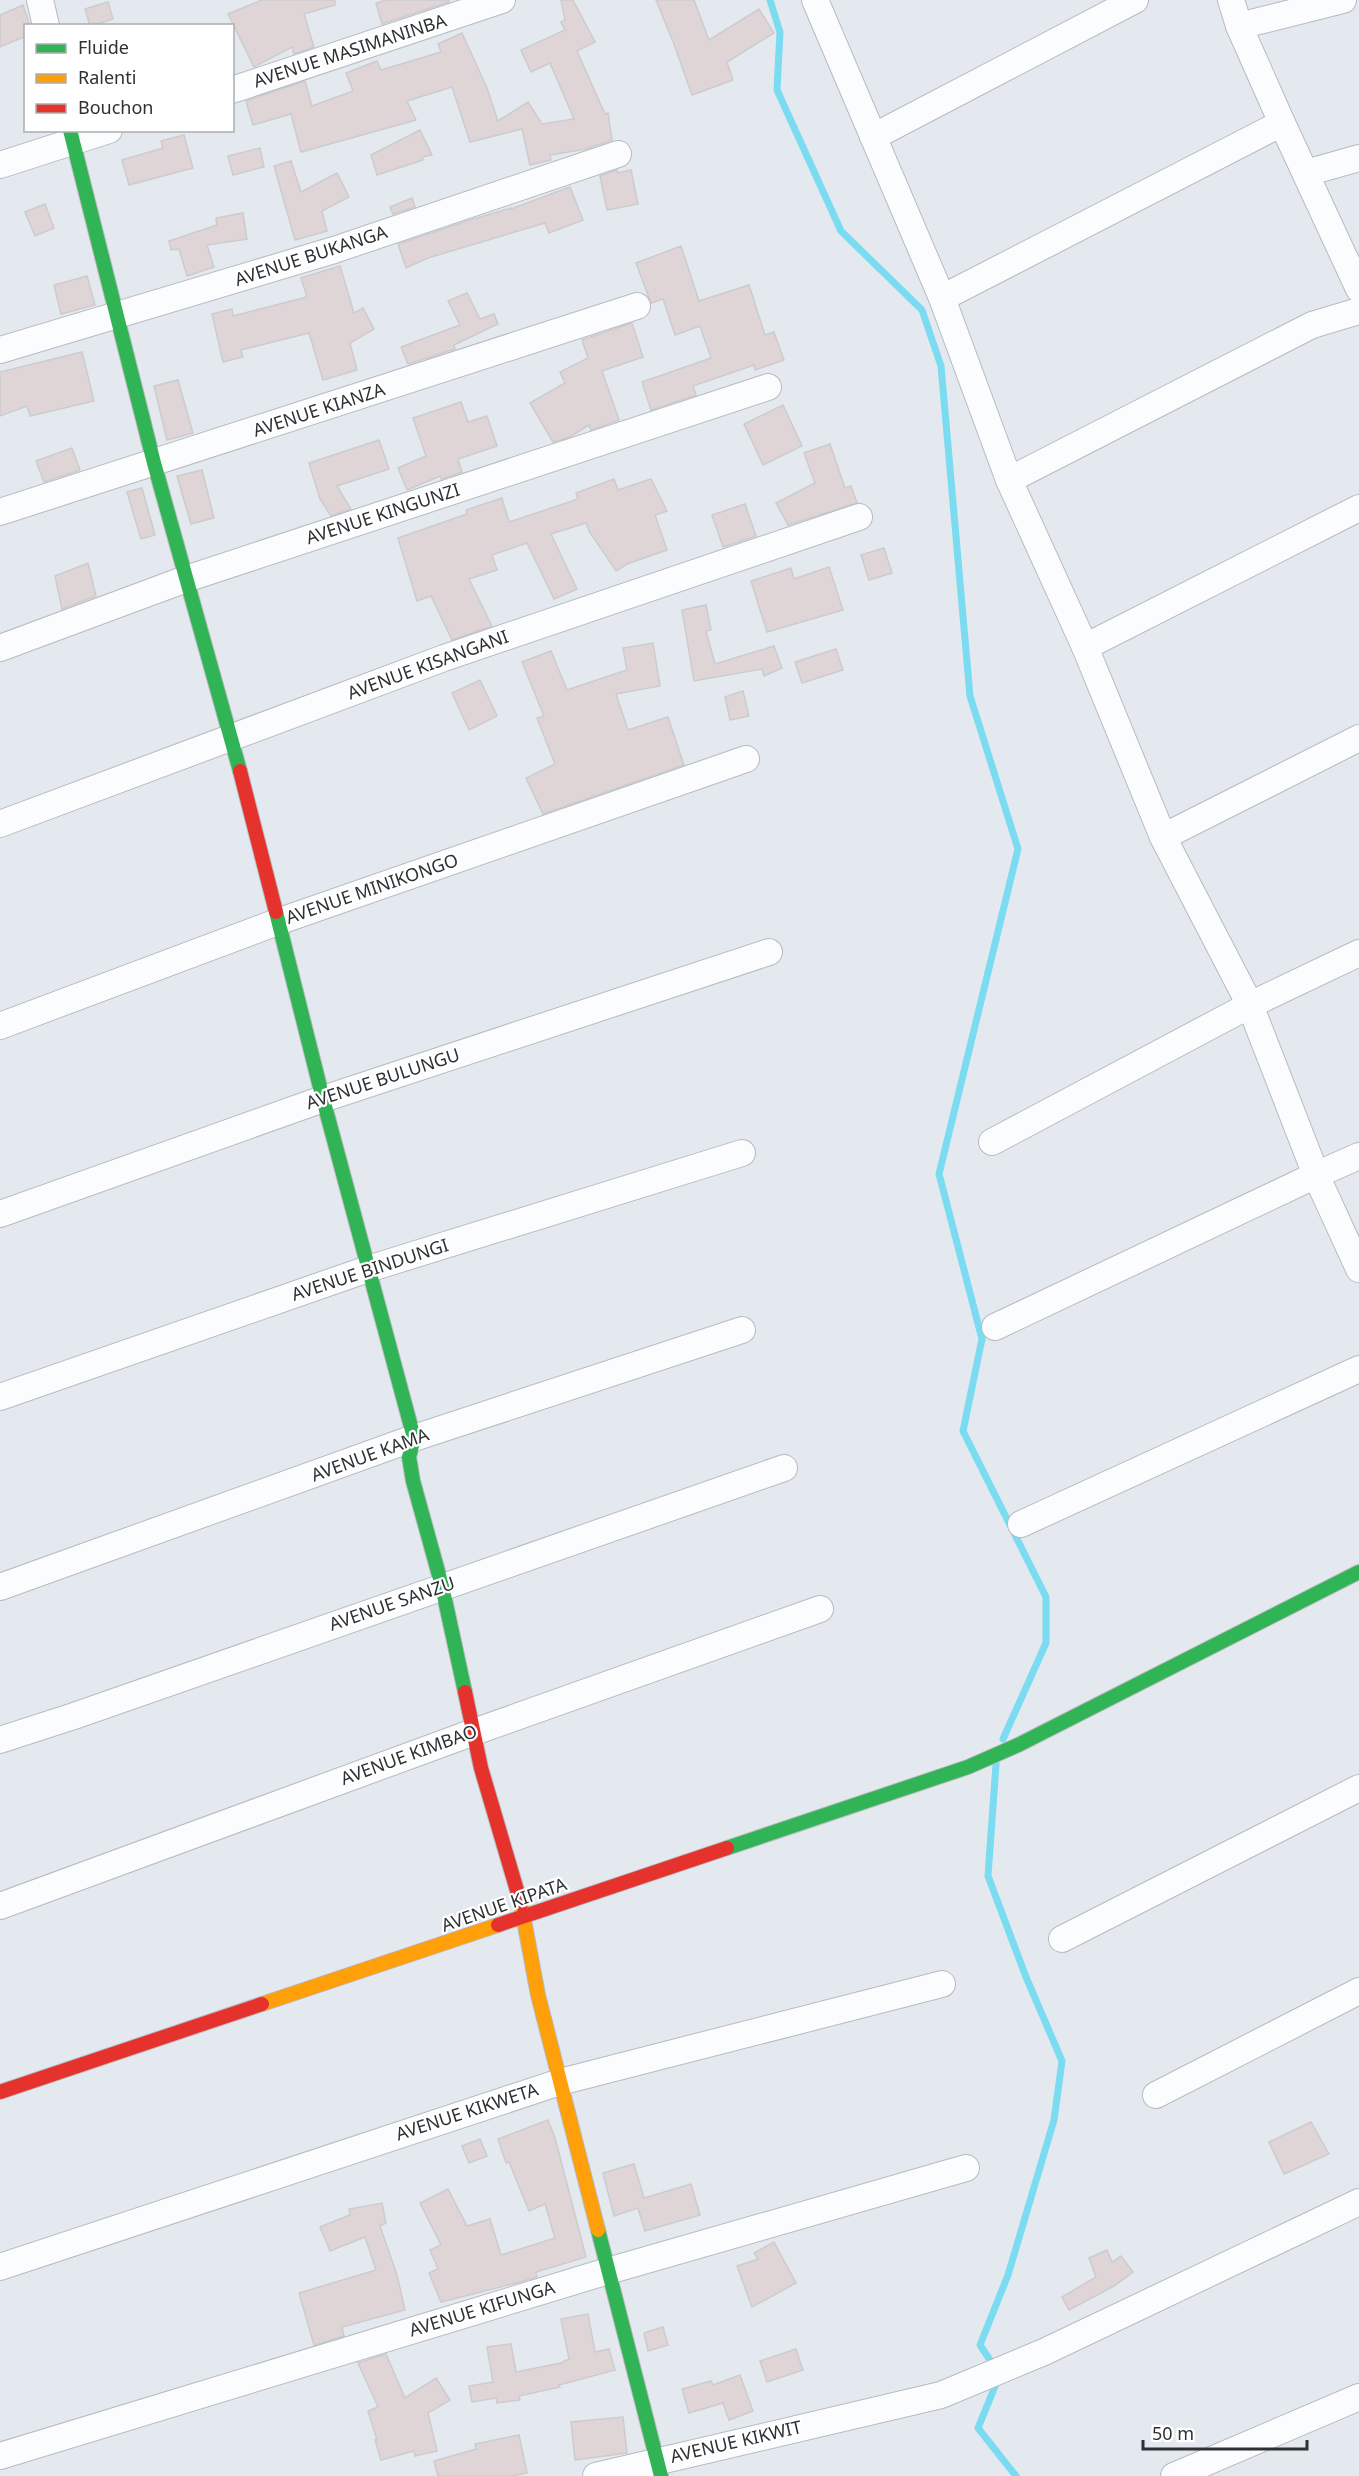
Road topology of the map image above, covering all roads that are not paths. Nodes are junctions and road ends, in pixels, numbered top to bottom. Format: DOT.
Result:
graph roads {
  1 [pos="40,0"];
  2 [pos="502,0"];
  3 [pos="815,0"];
  4 [pos="1135,0"];
  5 [pos="1231,0"];
  6 [pos="1343,0"];
  7 [pos="46,24"];
  8 [pos="1239,26"];
  9 [pos="234,89"];
  10 [pos="1282,123"];
  11 [pos="96,132"];
  12 [pos="71,136"];
  13 [pos="873,137"];
  14 [pos="618,154"];
  15 [pos="1359,158"];
  16 [pos="0,165"];
  17 [pos="1306,173"];
  18 [pos="1359,290"];
  19 [pos="942,298"];
  20 [pos="638,306"];
  21 [pos="1359,311"];
  22 [pos="118,316"];
  23 [pos="0,350"];
  24 [pos="768,387"];
  25 [pos="154,463"];
  26 [pos="1009,480"];
  27 [pos="1359,508"];
  28 [pos="0,512"];
  29 [pos="859,517"];
  30 [pos="186,579"];
  31 [pos="1085,647"];
  32 [pos="0,648"];
  33 [pos="231,736"];
  34 [pos="1359,738"];
  35 [pos="746,759"];
  36 [pos="0,824"];
  37 [pos="1162,837"];
  38 [pos="280,921"];
  39 [pos="769,952"];
  40 [pos="1359,952"];
  41 [pos="1251,1005"];
  42 [pos="0,1026"];
  43 [pos="323,1099"];
  44 [pos="992,1142"];
  45 [pos="742,1153"];
  46 [pos="1359,1156"];
  47 [pos="1316,1175"];
  48 [pos="0,1214"];
  49 [pos="368,1269"];
  50 [pos="1359,1269"];
  51 [pos="995,1327"];
  52 [pos="742,1330"];
  53 [pos="1359,1369"];
  54 [pos="0,1397"];
  55 [pos="414,1438"];
  56 [pos="784,1468"];
  57 [pos="1021,1524"];
  58 [pos="1359,1572"];
  59 [pos="442,1586"];
  60 [pos="0,1587"];
  61 [pos="820,1609"];
  62 [pos="474,1732"];
  63 [pos="0,1740"];
  64 [pos="1359,1788"];
  65 [pos="0,1906"];
  66 [pos="525,1917"];
  67 [pos="1062,1939"];
  68 [pos="942,1984"];
  69 [pos="1359,1991"];
  70 [pos="560,2082"];
  71 [pos="0,2092"];
  72 [pos="1156,2095"];
  73 [pos="966,2168"];
  74 [pos="1359,2202"];
  75 [pos="0,2267"];
  76 [pos="608,2271"];
  77 [pos="1359,2397"];
  78 [pos="0,2456"];
  79 [pos="659,2468"];
  80 [pos="596,2476"];
  81 [pos="1174,2476"];
  1 -- 7 [label="street"];
  2 -- 9 [label="street, AVENUE MASIMANINBA"];
  3 -- 13 [label="street"];
  4 -- 13 [label="street"];
  5 -- 8 [label="street"];
  6 -- 8 [label="street"];
  8 -- 10 [label="street"];
  10 -- 17 [label="street"];
  10 -- 19 [label="street"];
  11 -- 12 [label="street"];
  12 -- 16 [label="street"];
  12 -- 22 [label="street"];
  13 -- 19 [label="street"];
  14 -- 22 [label="street, AVENUE BUKANGA"];
  15 -- 17 [label="street"];
  17 -- 18 [label="street"];
  19 -- 26 [label="street"];
  20 -- 25 [label="street, AVENUE KIANZA"];
  21 -- 26 [label="street"];
  22 -- 23 [label="street, AVENUE BUKANGA"];
  22 -- 25 [label="street"];
  24 -- 30 [label="street, AVENUE KINGUNZI"];
  25 -- 28 [label="street, AVENUE KIANZA"];
  25 -- 30 [label="street"];
  26 -- 31 [label="street"];
  27 -- 31 [label="street"];
  29 -- 33 [label="street, AVENUE KISANGANI"];
  30 -- 32 [label="street, AVENUE KINGUNZI"];
  30 -- 33 [label="street"];
  31 -- 37 [label="street"];
  33 -- 36 [label="street, AVENUE KISANGANI"];
  33 -- 38 [label="street"];
  34 -- 37 [label="street"];
  35 -- 38 [label="street, AVENUE MINIKONGO"];
  37 -- 41 [label="street"];
  38 -- 42 [label="street, AVENUE MINIKONGO"];
  38 -- 43 [label="street"];
  39 -- 43 [label="street, AVENUE BULUNGU"];
  40 -- 41 [label="street"];
  41 -- 44 [label="street"];
  41 -- 47 [label="street"];
  43 -- 48 [label="street, AVENUE BULUNGU"];
  43 -- 49 [label="street"];
  45 -- 49 [label="street, AVENUE BINDUNGI"];
  46 -- 47 [label="street"];
  47 -- 50 [label="street"];
  47 -- 51 [label="street"];
  49 -- 54 [label="street, AVENUE BINDUNGI"];
  49 -- 55 [label="street"];
  52 -- 55 [label="street, AVENUE KAMA"];
  53 -- 57 [label="street"];
  55 -- 59 [label="street"];
  55 -- 60 [label="street, AVENUE KAMA"];
  56 -- 59 [label="street, AVENUE SANZU"];
  58 -- 66 [label="street, AVENUE KIPATA"];
  59 -- 62 [label="street"];
  59 -- 63 [label="street, AVENUE SANZU"];
  61 -- 62 [label="street, AVENUE KIMBAO"];
  62 -- 65 [label="street, AVENUE KIMBAO"];
  62 -- 66 [label="street"];
  64 -- 67 [label="street"];
  66 -- 70 [label="street"];
  66 -- 71 [label="street, AVENUE KIPATA"];
  68 -- 70 [label="street, AVENUE KIKWETA"];
  69 -- 72 [label="street"];
  70 -- 75 [label="street, AVENUE KIKWETA"];
  70 -- 76 [label="street"];
  73 -- 76 [label="street, AVENUE KIFUNGA"];
  74 -- 79 [label="street, AVENUE KIKWIT"];
  76 -- 78 [label="street, AVENUE KIFUNGA"];
  76 -- 79 [label="street"];
  77 -- 81 [label="street"];
  79 -- 80 [label="street, AVENUE KIKWIT"];
}
